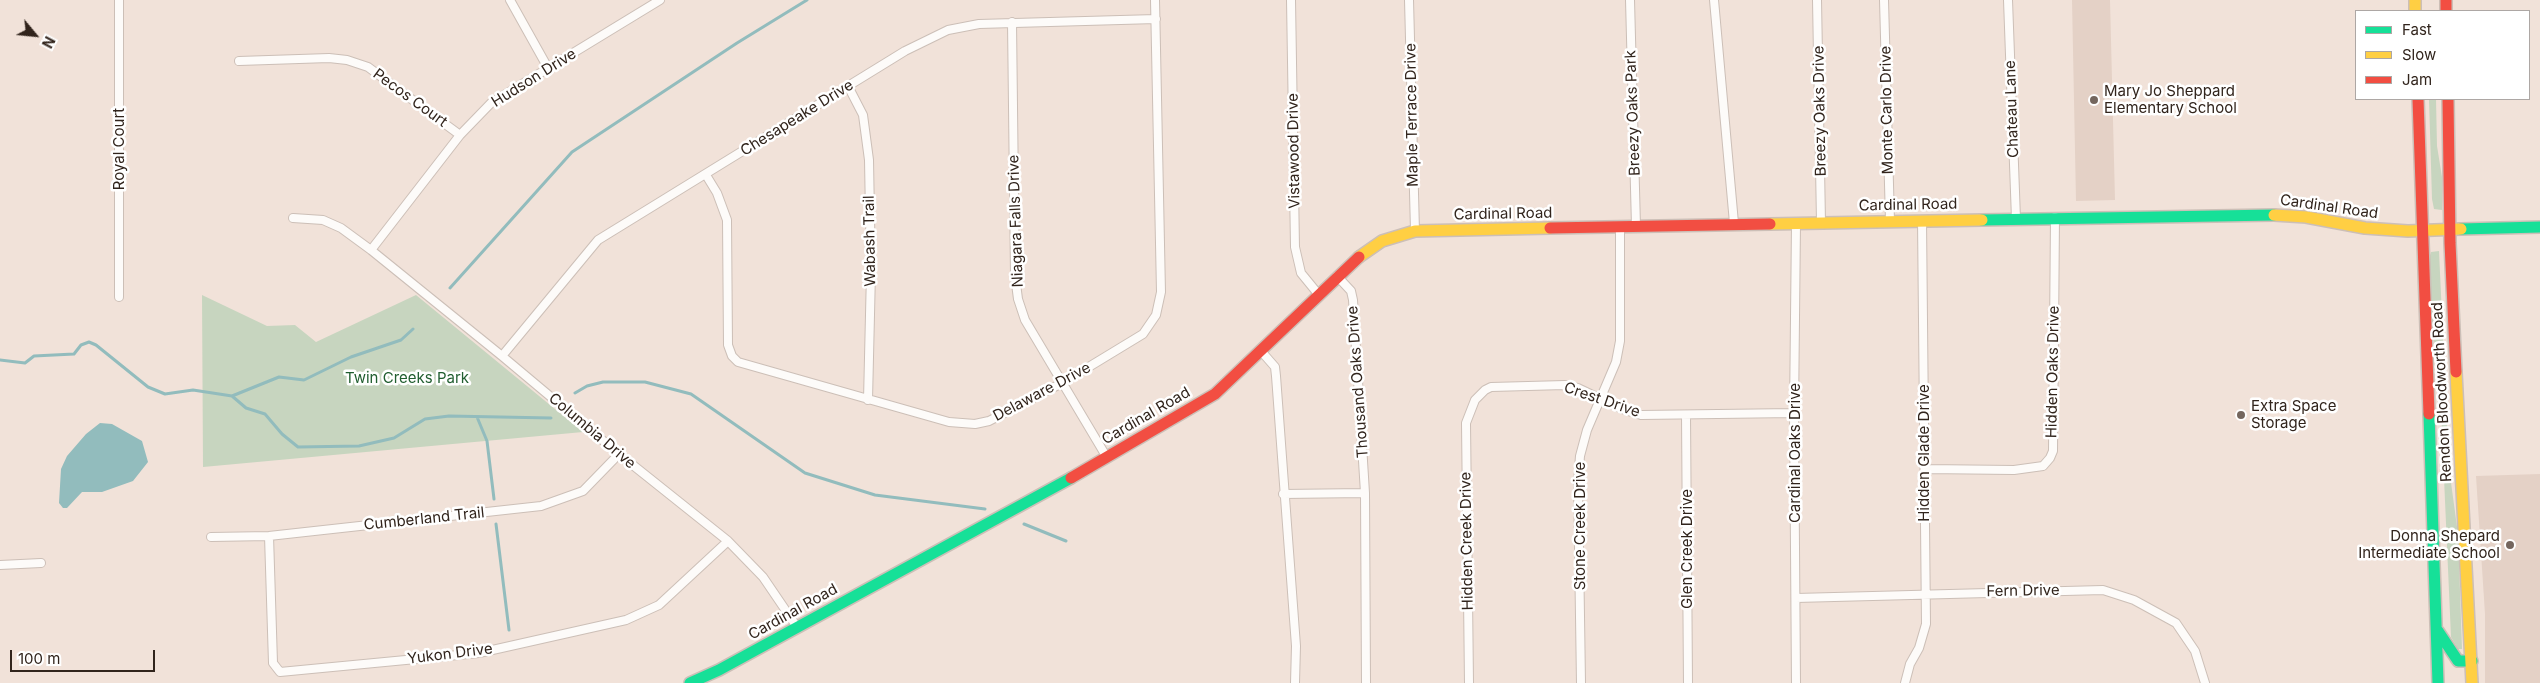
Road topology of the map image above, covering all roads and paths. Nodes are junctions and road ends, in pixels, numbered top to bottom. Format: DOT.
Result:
graph roads {
  1 [pos="119,0"];
  2 [pos="510,0"];
  3 [pos="660,0"];
  4 [pos="1155,0"];
  5 [pos="1291,0"];
  6 [pos="1410,0"];
  7 [pos="1630,0"];
  8 [pos="1714,0"];
  9 [pos="1818,0"];
  10 [pos="1884,0"];
  11 [pos="2008,0"];
  12 [pos="1156,18"];
  13 [pos="1012,22"];
  14 [pos="239,61"];
  15 [pos="548,68"];
  16 [pos="848,86"];
  17 [pos="2418,100"];
  18 [pos="2448,100"];
  19 [pos="460,135"];
  20 [pos="706,175"];
  21 [pos="2055,217"];
  22 [pos="293,218"];
  23 [pos="2016,219"];
  24 [pos="1922,220"];
  25 [pos="1890,221"];
  26 [pos="1821,222"];
  27 [pos="1734,223"];
  28 [pos="1796,223"];
  29 [pos="1636,226"];
  30 [pos="1620,227"];
  31 [pos="2540,227"];
  32 [pos="1415,231"];
  33 [pos="2422,231"];
  34 [pos="2450,231"];
  35 [pos="371,250"];
  36 [pos="1336,276"];
  37 [pos="1318,295"];
  38 [pos="119,297"];
  39 [pos="1261,351"];
  40 [pos="502,356"];
  41 [pos="1064,382"];
  42 [pos="1600,399"];
  43 [pos="868,400"];
  44 [pos="1475,400"];
  45 [pos="1794,413"];
  46 [pos="1686,415"];
  47 [pos="619,454"];
  48 [pos="1106,456"];
  49 [pos="1925,469"];
  50 [pos="1283,494"];
  51 [pos="1364,494"];
  52 [pos="269,536"];
  53 [pos="211,537"];
  54 [pos="728,541"];
  55 [pos="40,563"];
  56 [pos="0,565"];
  57 [pos="1926,594"];
  58 [pos="1796,598"];
  59 [pos="798,627"];
  60 [pos="2436,627"];
  61 [pos="2472,661"];
  62 [pos="690,683"];
  63 [pos="1295,683"];
  64 [pos="1366,683"];
  65 [pos="1469,683"];
  66 [pos="1581,683"];
  67 [pos="1688,683"];
  68 [pos="1796,683"];
  69 [pos="1905,683"];
  70 [pos="2205,683"];
  71 [pos="2438,683"];
  72 [pos="2472,683"];
  1 -- 38 [label="street, Royal Court"];
  2 -- 15 [label="street"];
  3 -- 15 [label="street, Hudson Drive"];
  4 -- 12 [label="street, Delaware Drive"];
  5 -- 37 [label="street, Vistawood Drive"];
  6 -- 32 [label="street, Maple Terrace Drive"];
  7 -- 29 [label="street, Breezy Oaks Park"];
  8 -- 27 [label="street"];
  9 -- 26 [label="street, Breezy Oaks Drive"];
  10 -- 25 [label="street, Monte Carlo Drive"];
  11 -- 23 [label="street, Chateau Lane"];
  12 -- 13 [label="street, Chesapeake Drive"];
  12 -- 41 [label="street, Delaware Drive"];
  13 -- 16 [label="street, Chesapeake Drive"];
  13 -- 41 [label="street, Niagara Falls Drive"];
  14 -- 19 [label="street, Pecos Court"];
  15 -- 19 [label="street, Hudson Drive"];
  16 -- 20 [label="street, Chesapeake Drive"];
  16 -- 43 [label="street, Wabash Trail"];
  17 -- 33 [label="street, Rendon Bloodworth Road"];
  18 -- 34 [label="street, Rendon Bloodworth Road"];
  19 -- 35 [label="street, Hudson Drive"];
  20 -- 40 [label="street, Chesapeake Drive"];
  20 -- 43 [label="street, Delaware Drive"];
  21 -- 23 [label="street, Cardinal Road"];
  21 -- 33 [label="street, Cardinal Road"];
  21 -- 49 [label="street, Hidden Oaks Drive"];
  22 -- 35 [label="street, Columbia Drive"];
  23 -- 24 [label="street, Cardinal Road"];
  24 -- 25 [label="street, Cardinal Road"];
  24 -- 49 [label="street, Hidden Glade Drive"];
  25 -- 26 [label="street, Cardinal Road"];
  26 -- 28 [label="street, Cardinal Road"];
  27 -- 28 [label="street, Cardinal Road"];
  27 -- 29 [label="street, Cardinal Road"];
  28 -- 45 [label="street, Cardinal Oaks Drive"];
  29 -- 30 [label="street, Cardinal Road"];
  30 -- 32 [label="street, Cardinal Road"];
  30 -- 42 [label="street, Stone Creek Drive"];
  31 -- 34 [label="street, Cardinal Road"];
  32 -- 36 [label="street, Cardinal Road"];
  33 -- 34 [label="street, Cardinal Road"];
  33 -- 60 [label="street, Rendon Bloodworth Road"];
  34 -- 61 [label="street, Rendon Bloodworth Road"];
  35 -- 40 [label="street, Columbia Drive"];
  36 -- 37 [label="street, Cardinal Road"];
  36 -- 51 [label="street, Thousand Oaks Drive"];
  37 -- 39 [label="street, Cardinal Road"];
  39 -- 48 [label="street, Cardinal Road"];
  39 -- 50 [label="street"];
  40 -- 47 [label="street, Columbia Drive"];
  41 -- 43 [label="street, Delaware Drive"];
  41 -- 48 [label="street, Niagara Falls Drive"];
  42 -- 44 [label="street, Crest Drive"];
  42 -- 46 [label="street, Crest Drive"];
  42 -- 66 [label="street, Stone Creek Drive"];
  44 -- 65 [label="street, Hidden Creek Drive"];
  45 -- 46 [label="street, Crest Drive"];
  45 -- 58 [label="street, Cardinal Oaks Drive"];
  46 -- 67 [label="street, Glen Creek Drive"];
  47 -- 52 [label="street, Cumberland Trail"];
  47 -- 54 [label="street, Columbia Drive"];
  48 -- 59 [label="street, Cardinal Road"];
  49 -- 57 [label="street, Hidden Glade Drive"];
  50 -- 51 [label="street"];
  50 -- 63 [label="street"];
  51 -- 64 [label="street, Thousand Oaks Drive"];
  52 -- 53 [label="street, Cumberland Trail"];
  52 -- 54 [label="street, Yukon Drive"];
  54 -- 59 [label="street, Columbia Drive"];
  55 -- 56 [label="street"];
  57 -- 58 [label="street, Fern Drive"];
  57 -- 69 [label="street, Hidden Glade Drive"];
  57 -- 70 [label="street, Fern Drive"];
  58 -- 68 [label="street, Cardinal Oaks Drive"];
  59 -- 62 [label="street, Cardinal Road"];
  60 -- 61 [label="street"];
  60 -- 71 [label="street, Rendon Bloodworth Road"];
  61 -- 72 [label="street, Rendon Bloodworth Road"];
}
